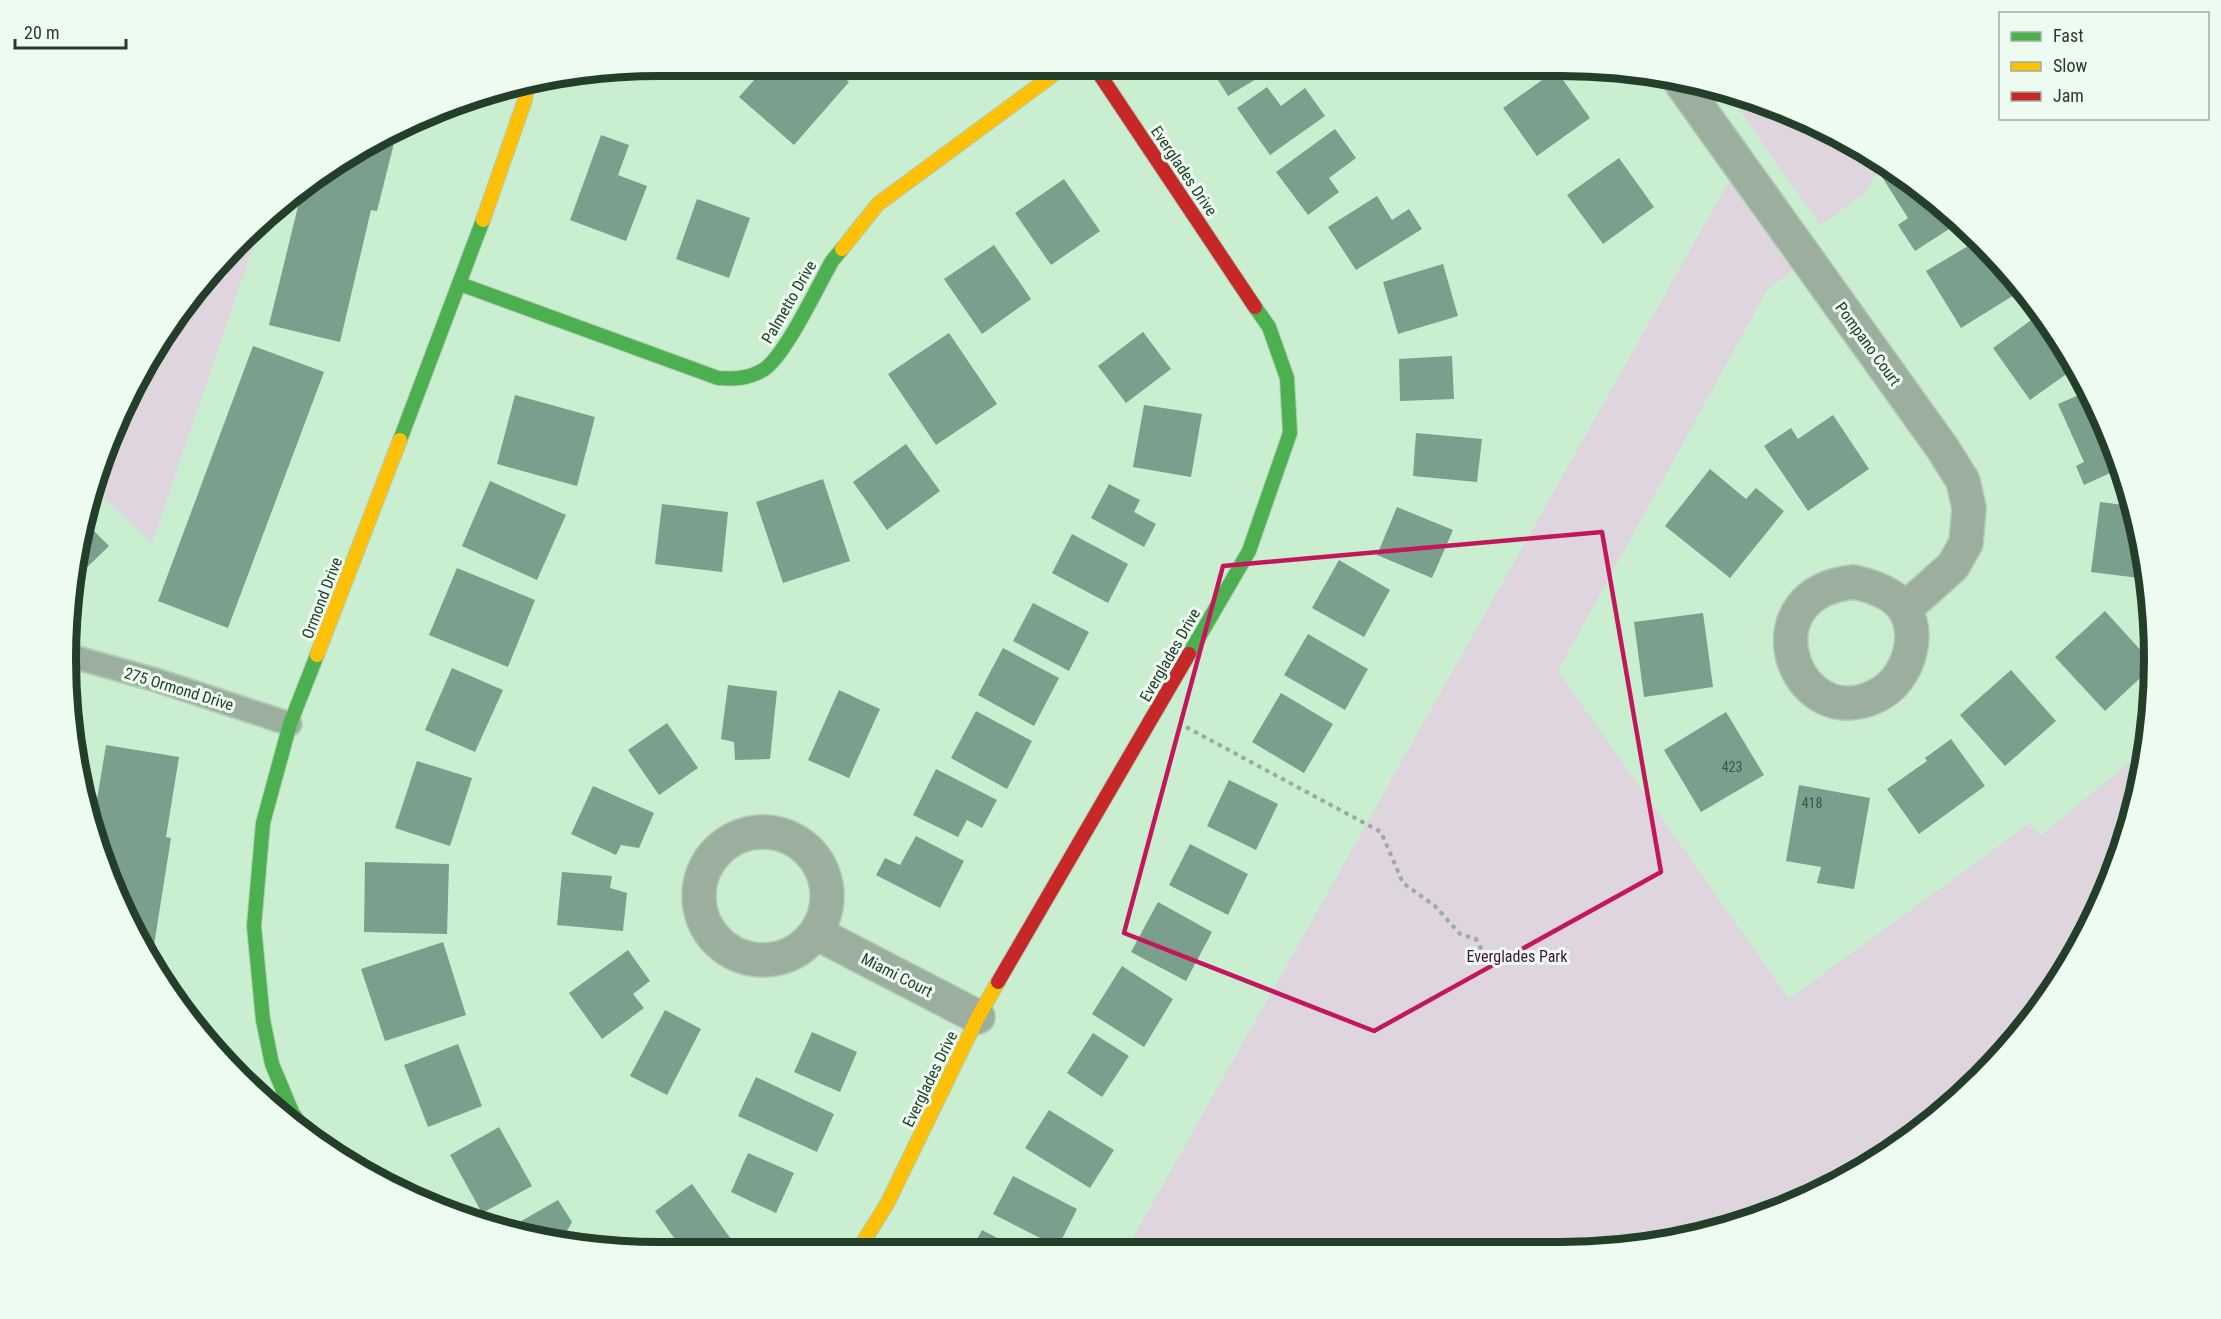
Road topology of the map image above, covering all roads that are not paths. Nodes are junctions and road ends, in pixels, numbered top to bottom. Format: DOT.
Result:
graph roads {
  1 [pos="1052,76"];
  2 [pos="1101,76"];
  3 [pos="1686,90"];
  4 [pos="526,92"];
  5 [pos="460,284"];
  6 [pos="1905,609"];
  7 [pos="76,658"];
  8 [pos="290,724"];
  9 [pos="816,933"];
  10 [pos="978,1017"];
  11 [pos="292,1111"];
  12 [pos="863,1242"];
  1 -- 5 [label="street, Palmetto Drive"];
  2 -- 10 [label="street, Everglades Drive"];
  3 -- 6 [label="street, Pompano Court"];
  4 -- 5 [label="street, Ormond Drive"];
  5 -- 8 [label="street, Ormond Drive"];
  7 -- 8 [label="lane, 275 Ormond Drive"];
  8 -- 11 [label="street, Ormond Drive"];
  9 -- 10 [label="street, Miami Court"];
  10 -- 12 [label="street, Everglades Drive"];
}
